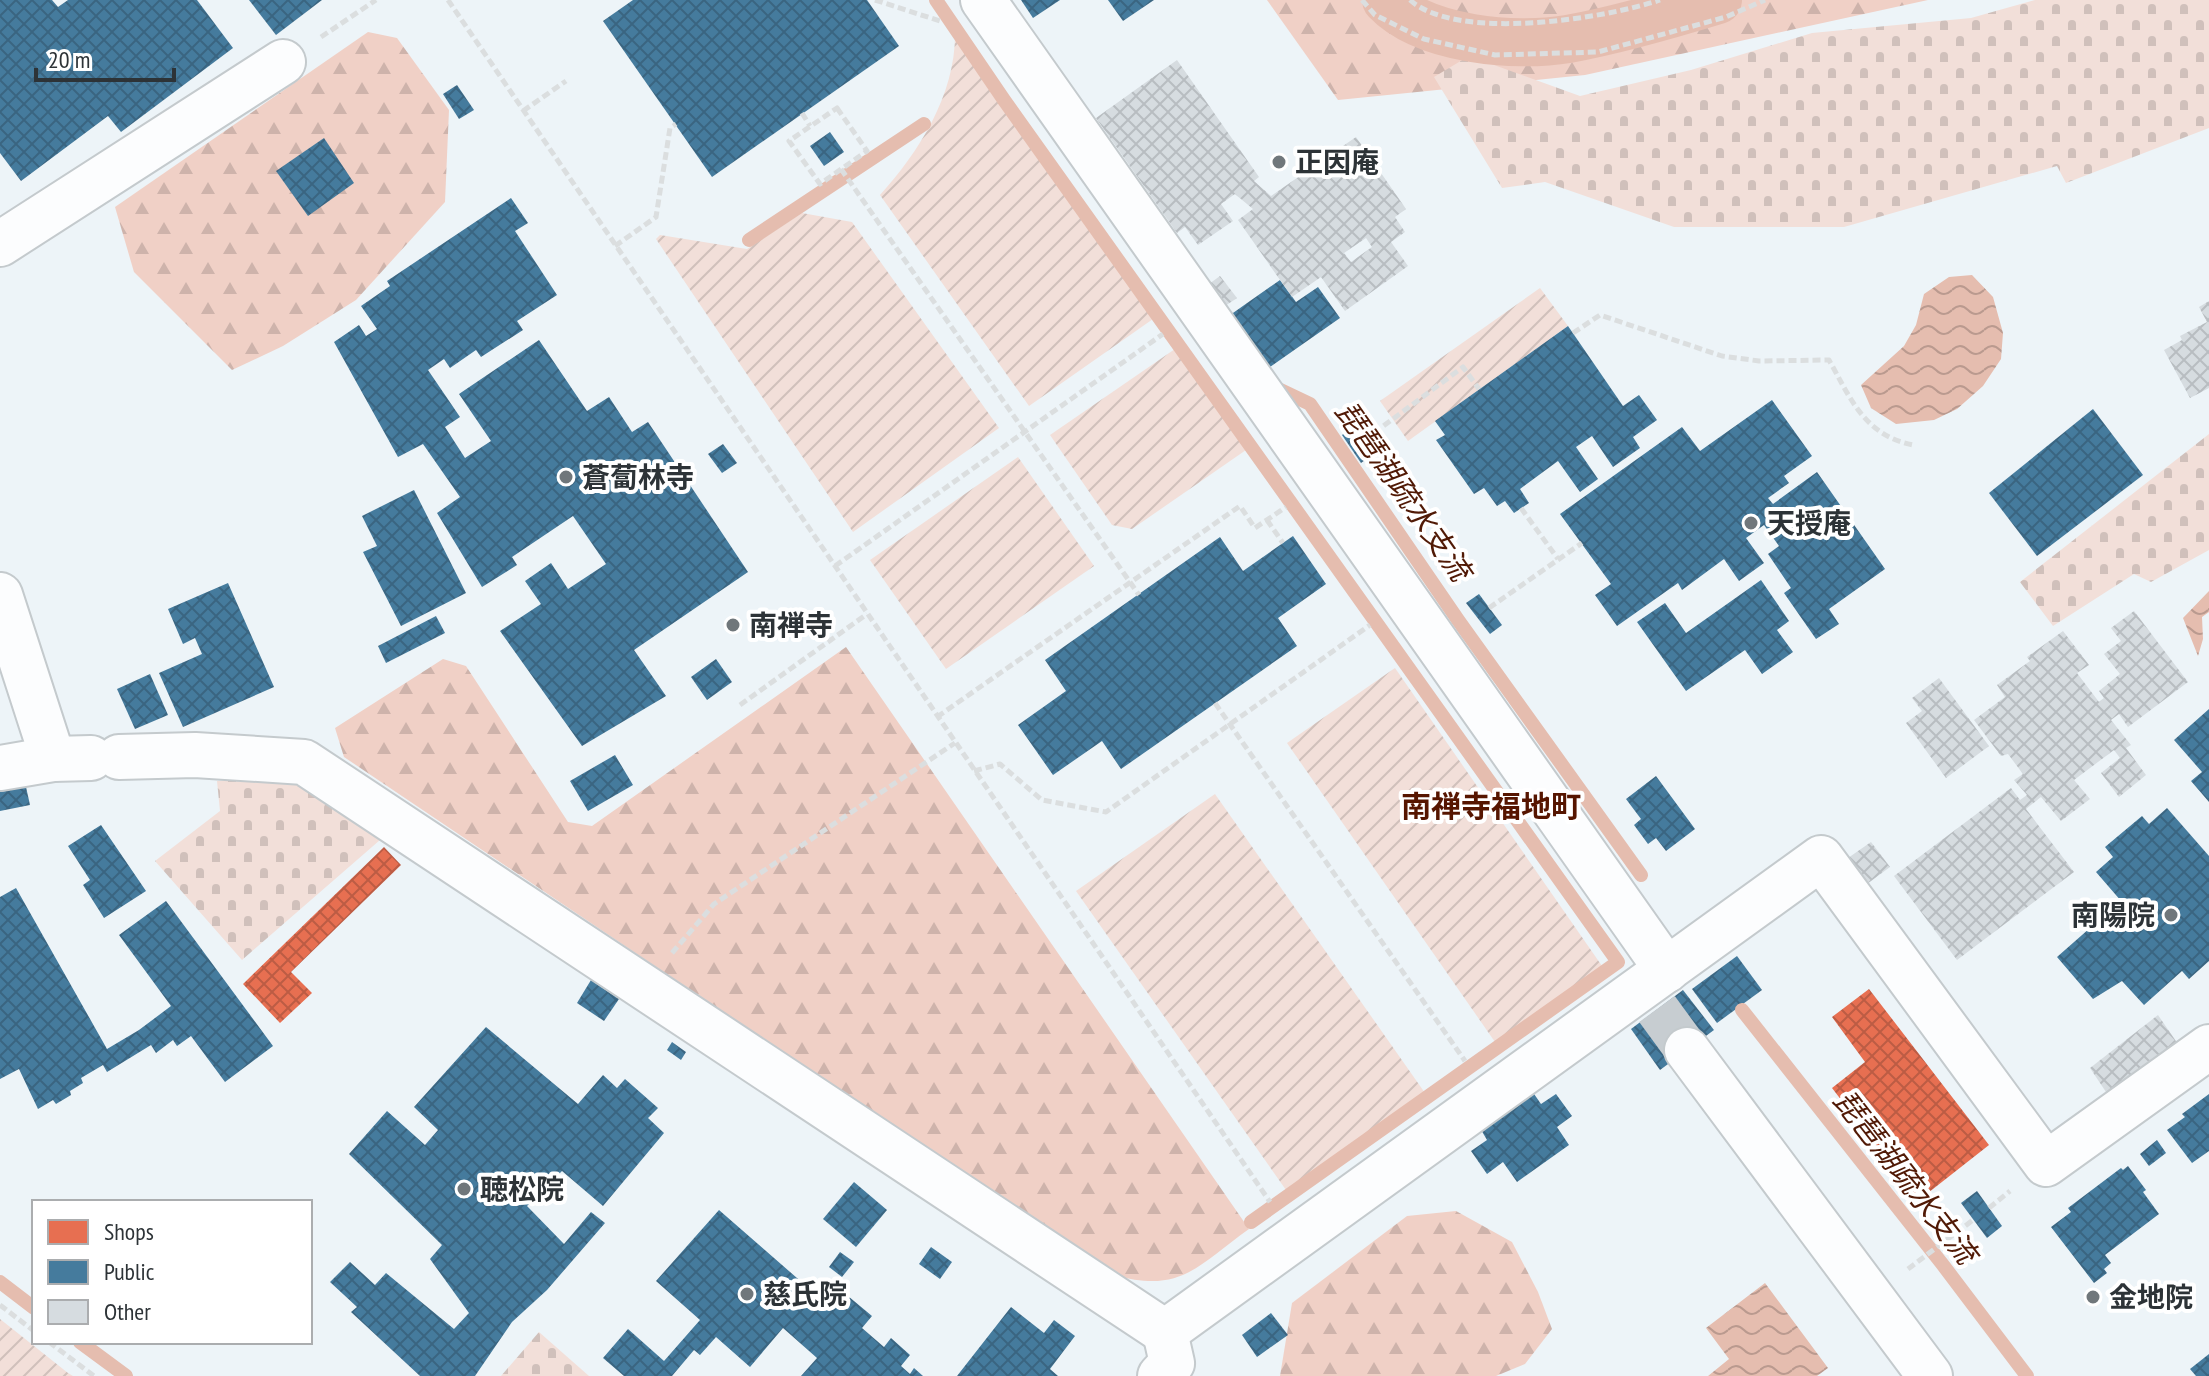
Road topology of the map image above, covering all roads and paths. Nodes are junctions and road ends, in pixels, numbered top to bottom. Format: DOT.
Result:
graph roads {
  1 [pos="376,0"];
  2 [pos="448,0"];
  3 [pos="875,0"];
  4 [pos="1362,0"];
  5 [pos="1410,0"];
  6 [pos="1660,0"];
  7 [pos="1765,0"];
  8 [pos="966,12"];
  9 [pos="283,62"];
  10 [pos="566,81"];
  11 [pos="523,111"];
  12 [pos="802,113"];
  13 [pos="676,124"];
  14 [pos="810,126"];
  15 [pos="841,169"];
  16 [pos="0,244"];
  17 [pos="615,246"];
  18 [pos="1200,308"];
  19 [pos="1573,333"];
  20 [pos="1479,389"];
  21 [pos="1025,432"];
  22 [pos="1374,433"];
  23 [pos="1913,445"];
  24 [pos="1322,481"];
  25 [pos="1521,508"];
  26 [pos="1267,520"];
  27 [pos="1283,543"];
  28 [pos="1582,543"];
  29 [pos="1558,559"];
  30 [pos="835,567"];
  31 [pos="1130,582"];
  32 [pos="0,595"];
  33 [pos="1139,595"];
  34 [pos="1406,599"];
  35 [pos="1489,608"];
  36 [pos="867,614"];
  37 [pos="1215,703"];
  38 [pos="740,705"];
  39 [pos="937,717"];
  40 [pos="1231,726"];
  41 [pos="955,743"];
  42 [pos="88,758"];
  43 [pos="0,768"];
  44 [pos="974,771"];
  45 [pos="671,953"];
  46 [pos="1656,989"];
  47 [pos="2209,1047"];
  48 [pos="1687,1050"];
  49 [pos="1491,1097"];
  50 [pos="1973,1220"];
  51 [pos="1295,1240"];
  52 [pos="1924,1257"];
  53 [pos="0,1305"];
  54 [pos="32,1329"];
  55 [pos="1165,1332"];
  56 [pos="52,1344"];
  57 [pos="94,1376"];
  58 [pos="1160,1376"];
  59 [pos="1930,1376"];
  1 -- 9 [label="path"];
  2 -- 11 [label="path"];
  3 -- 8 [label="path"];
  4 -- 7 [label="path"];
  5 -- 6 [label="path"];
  8 -- 18 [label="street"];
  9 -- 16 [label="street"];
  10 -- 11 [label="path"];
  11 -- 17 [label="path"];
  12 -- 14 [label="path"];
  13 -- 17 [label="path"];
  14 -- 15 [label="path"];
  14 -- 15 [label="path"];
  15 -- 21 [label="path"];
  17 -- 30 [label="path"];
  18 -- 21 [label="path"];
  18 -- 24 [label="street"];
  19 -- 23 [label="path"];
  20 -- 22 [label="path"];
  21 -- 30 [label="path"];
  21 -- 31 [label="path"];
  24 -- 26 [label="path"];
  24 -- 34 [label="street"];
  25 -- 29 [label="path"];
  26 -- 27 [label="path"];
  26 -- 31 [label="path"];
  28 -- 29 [label="path"];
  29 -- 35 [label="path"];
  30 -- 36 [label="path"];
  31 -- 33 [label="path"];
  31 -- 39 [label="path"];
  32 -- 42 [label="street"];
  34 -- 40 [label="path"];
  34 -- 46 [label="street"];
  36 -- 38 [label="path"];
  36 -- 39 [label="path"];
  37 -- 40 [label="path"];
  39 -- 41 [label="path"];
  40 -- 44 [label="path"];
  40 -- 49 [label="path"];
  41 -- 44 [label="path"];
  41 -- 45 [label="path"];
  42 -- 43 [label="street"];
  42 -- 55 [label="street"];
  44 -- 51 [label="path"];
  46 -- 47 [label="street"];
  46 -- 49 [label="street"];
  48 -- 59 [label="street"];
  49 -- 51 [label="street"];
  50 -- 52 [label="path"];
  51 -- 55 [label="street"];
  53 -- 54 [label="path"];
  55 -- 58 [label="street"];
  56 -- 57 [label="path"];
}
